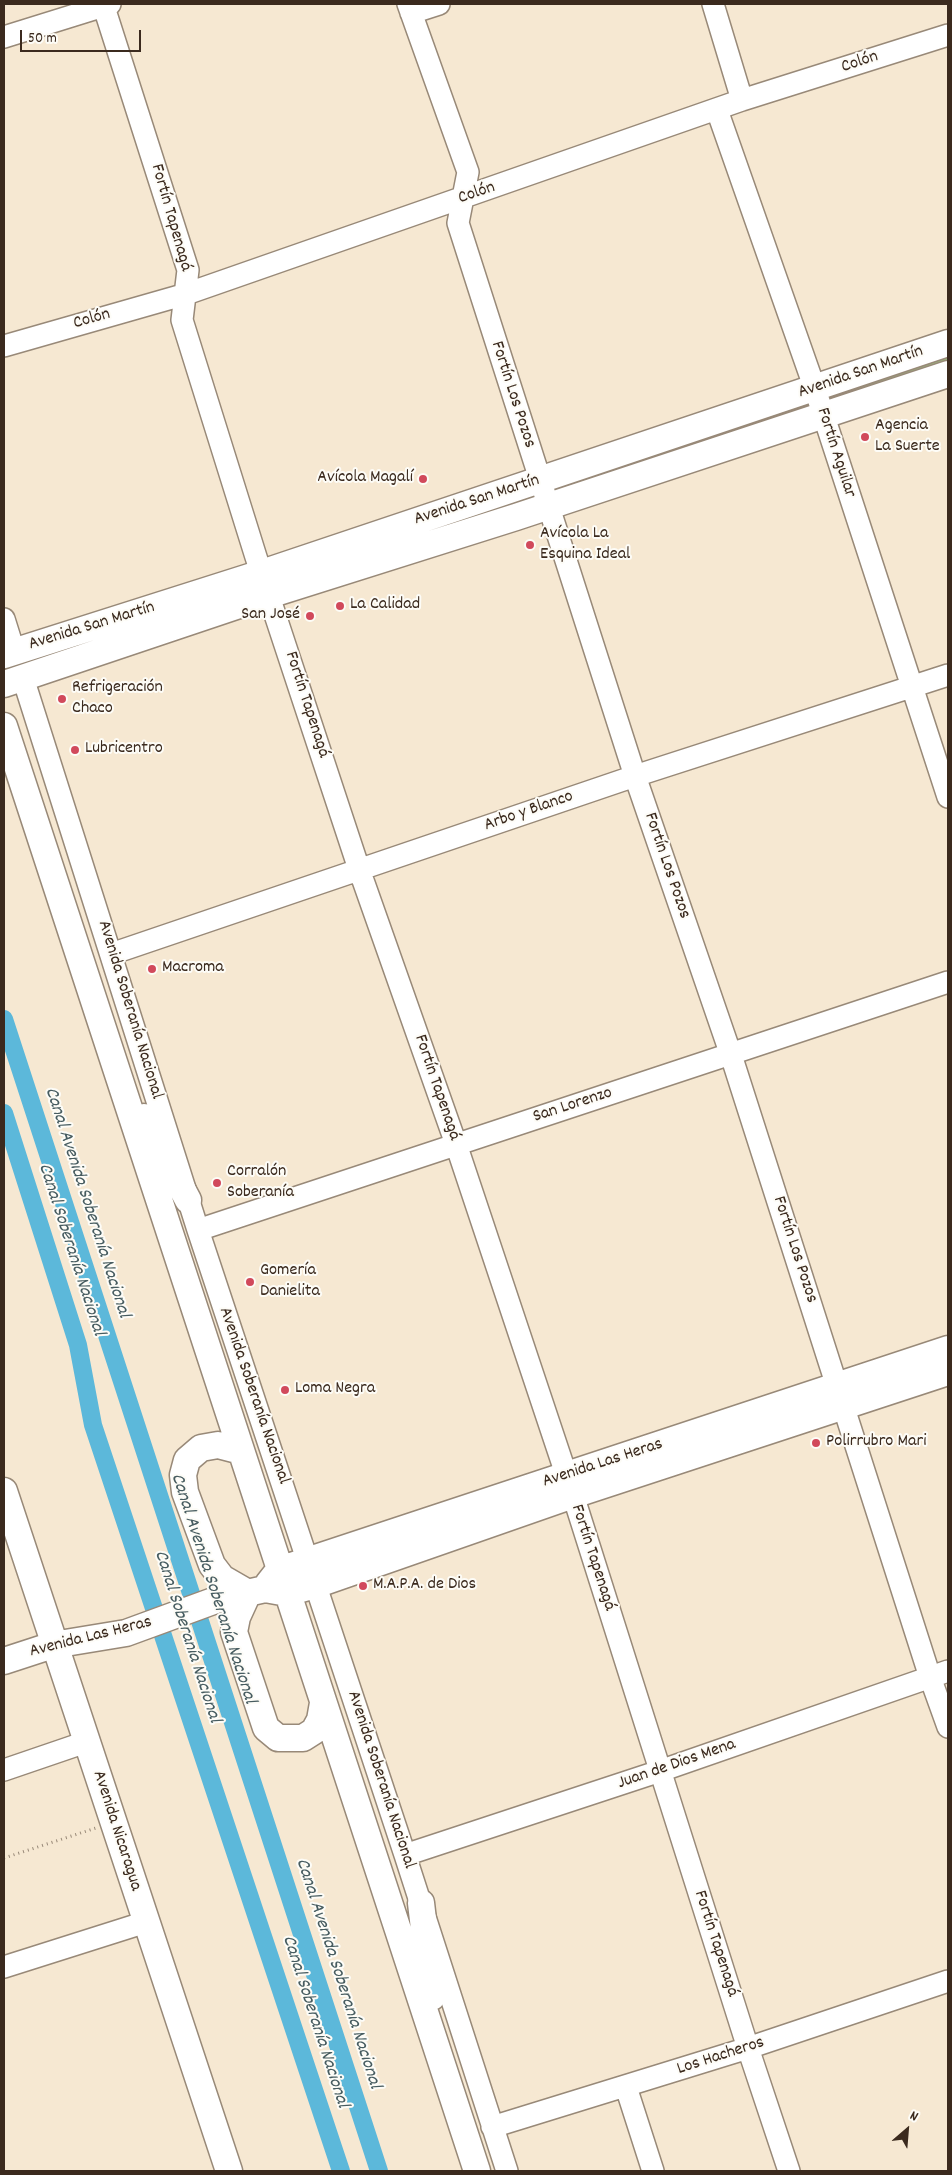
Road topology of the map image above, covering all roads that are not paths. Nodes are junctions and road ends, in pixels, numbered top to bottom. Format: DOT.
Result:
graph roads {
  1 [pos="105,4"];
  2 [pos="439,4"];
  3 [pos="713,4"];
  4 [pos="409,8"];
  5 [pos="948,35"];
  6 [pos="4,37"];
  7 [pos="742,100"];
  8 [pos="717,110"];
  9 [pos="462,199"];
  10 [pos="186,294"];
  11 [pos="948,343"];
  12 [pos="4,346"];
  13 [pos="948,374"];
  14 [pos="815,389"];
  15 [pos="822,414"];
  16 [pos="540,480"];
  17 [pos="547,507"];
  18 [pos="266,584"];
  19 [pos="4,619"];
  20 [pos="9,653"];
  21 [pos="948,675"];
  22 [pos="13,681"];
  23 [pos="912,686"];
  24 [pos="4,726"];
  25 [pos="635,776"];
  26 [pos="948,797"];
  27 [pos="359,869"];
  28 [pos="111,954"];
  29 [pos="948,982"];
  30 [pos="110,1053"];
  31 [pos="731,1056"];
  32 [pos="456,1144"];
  33 [pos="188,1200"];
  34 [pos="198,1230"];
  35 [pos="948,1349"];
  36 [pos="948,1372"];
  37 [pos="841,1396"];
  38 [pos="241,1451"];
  39 [pos="569,1486"];
  40 [pos="4,1491"];
  41 [pos="308,1561"];
  42 [pos="316,1585"];
  43 [pos="270,1586"];
  44 [pos="53,1645"];
  45 [pos="4,1661"];
  46 [pos="939,1674"];
  47 [pos="323,1703"];
  48 [pos="948,1727"];
  49 [pos="86,1742"];
  50 [pos="4,1770"];
  51 [pos="660,1771"];
  52 [pos="405,1855"];
  53 [pos="420,1903"];
  54 [pos="146,1922"];
  55 [pos="4,1967"];
  56 [pos="948,1981"];
  57 [pos="748,2048"];
  58 [pos="438,2054"];
  59 [pos="626,2087"];
  60 [pos="492,2127"];
  61 [pos="229,2171"];
  62 [pos="477,2171"];
  63 [pos="507,2171"];
  64 [pos="653,2171"];
  65 [pos="789,2171"];
  1 -- 6 [label="street"];
  1 -- 10 [label="street, Fortín Tapenagá"];
  2 -- 4 [label="street"];
  3 -- 7 [label="street"];
  4 -- 9 [label="street, Fortín Los Pozos"];
  5 -- 7 [label="street, Colón"];
  7 -- 8 [label="street, Colón"];
  8 -- 9 [label="street, Colón"];
  8 -- 14 [label="street, Fortín Aguilar"];
  9 -- 10 [label="street, Colón"];
  9 -- 16 [label="street, Fortín Los Pozos"];
  10 -- 12 [label="street, Colón"];
  10 -- 18 [label="street, Fortín Tapenagá"];
  11 -- 14 [label="main road, Avenida San Martín"];
  13 -- 15 [label="main road, Avenida San Martín"];
  14 -- 15 [label="street, Fortín Aguilar"];
  14 -- 16 [label="main road, Avenida San Martín"];
  15 -- 17 [label="main road, Avenida San Martín"];
  15 -- 23 [label="street, Fortín Aguilar"];
  16 -- 17 [label="street, Fortín Los Pozos"];
  16 -- 18 [label="main road, Avenida San Martín"];
  17 -- 18 [label="main road, Avenida San Martín"];
  17 -- 25 [label="street, Fortín Los Pozos"];
  18 -- 20 [label="main road, Avenida San Martín"];
  18 -- 22 [label="main road, Avenida San Martín"];
  18 -- 27 [label="street, Fortín Tapenagá"];
  19 -- 20 [label="street, Avenida Soberanía Nacional"];
  20 -- 22 [label="main road, Avenida Soberanía Nacional"];
  21 -- 23 [label="street, Arbo y Blanco"];
  22 -- 28 [label="street, Avenida Soberanía Nacional"];
  23 -- 25 [label="street, Arbo y Blanco"];
  23 -- 26 [label="street, Fortín Aguilar"];
  24 -- 30 [label="main road, Avenida Soberanía Nacional"];
  25 -- 27 [label="street, Arbo y Blanco"];
  25 -- 31 [label="street, Fortín Los Pozos"];
  27 -- 28 [label="street, Arbo y Blanco"];
  27 -- 32 [label="street, Fortín Tapenagá"];
  28 -- 33 [label="street, Avenida Soberanía Nacional"];
  29 -- 31 [label="street, San Lorenzo"];
  30 -- 33 [label="main road"];
  30 -- 38 [label="main road, Avenida Soberanía Nacional"];
  31 -- 32 [label="street, San Lorenzo"];
  31 -- 37 [label="street, Fortín Los Pozos"];
  32 -- 34 [label="street, San Lorenzo"];
  32 -- 39 [label="street, Fortín Tapenagá"];
  33 -- 34 [label="street, Avenida Soberanía Nacional"];
  34 -- 41 [label="street, Avenida Soberanía Nacional"];
  35 -- 37 [label="main road, Avenida Las Heras"];
  36 -- 37 [label="main road, Avenida Las Heras"];
  37 -- 39 [label="main road, Avenida Las Heras"];
  37 -- 46 [label="street, Fortín Los Pozos"];
  38 -- 43 [label="main road, Avenida Soberanía Nacional"];
  38 -- 43 [label="main road"];
  39 -- 41 [label="main road, Avenida Las Heras"];
  39 -- 42 [label="main road, Avenida Las Heras"];
  39 -- 51 [label="street, Fortín Tapenagá"];
  40 -- 44 [label="main road, Avenida Nicaragua"];
  41 -- 42 [label="street, Avenida Soberanía Nacional"];
  41 -- 43 [label="main road, Avenida Las Heras"];
  42 -- 43 [label="main road, Avenida Las Heras"];
  42 -- 52 [label="street, Avenida Soberanía Nacional"];
  43 -- 44 [label="main road, Avenida Las Heras"];
  43 -- 47 [label="main road, Avenida Soberanía Nacional"];
  43 -- 47 [label="main road"];
  44 -- 45 [label="main road, Avenida Las Heras"];
  44 -- 49 [label="main road, Avenida Nicaragua"];
  46 -- 48 [label="street, Fortín Los Pozos"];
  46 -- 51 [label="street, Juan de Dios Mena"];
  47 -- 58 [label="main road, Avenida Soberanía Nacional"];
  49 -- 50 [label="street"];
  49 -- 54 [label="main road, Avenida Nicaragua"];
  51 -- 52 [label="street, Juan de Dios Mena"];
  51 -- 57 [label="street, Fortín Tapenagá"];
  52 -- 53 [label="street, Avenida Soberanía Nacional"];
  53 -- 58 [label="main road"];
  53 -- 60 [label="street, Avenida Soberanía Nacional"];
  54 -- 55 [label="street"];
  54 -- 61 [label="main road, Avenida Nicaragua"];
  56 -- 57 [label="street, Los Hacheros"];
  57 -- 59 [label="street, Los Hacheros"];
  57 -- 65 [label="street, Fortín Tapenagá"];
  58 -- 62 [label="main road, Avenida Soberanía Nacional"];
  59 -- 60 [label="street, Los Hacheros"];
  59 -- 64 [label="street"];
  60 -- 63 [label="street, Avenida Soberanía Nacional"];
}
